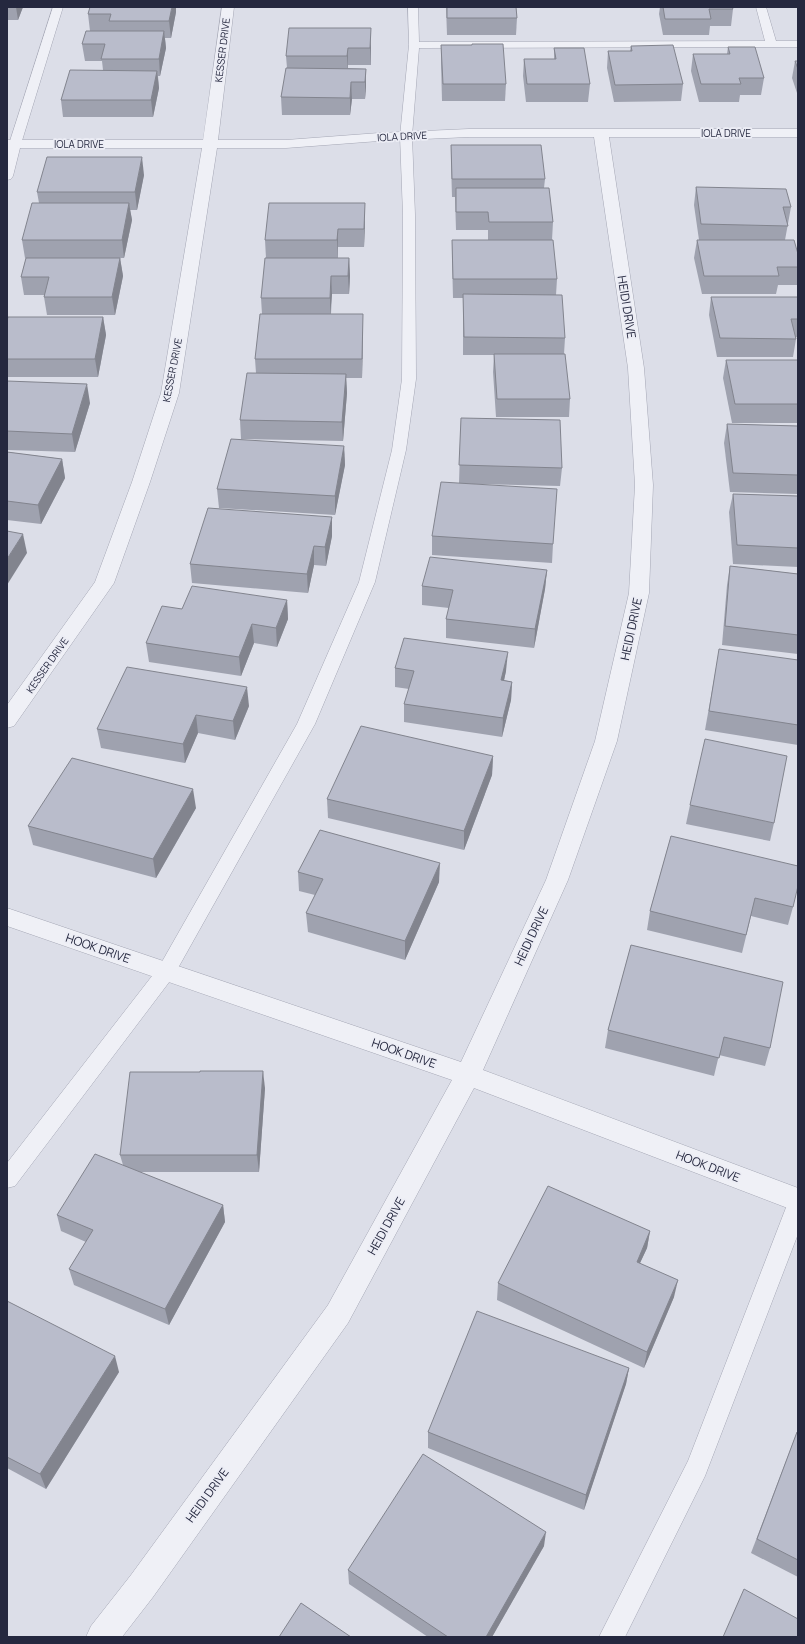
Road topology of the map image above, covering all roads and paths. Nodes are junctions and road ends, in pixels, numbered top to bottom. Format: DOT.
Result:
graph roads {
  1 [pos="58,7"];
  2 [pos="228,7"];
  3 [pos="413,7"];
  4 [pos="761,7"];
  5 [pos="771,44"];
  6 [pos="798,44"];
  7 [pos="414,45"];
  8 [pos="601,133"];
  9 [pos="798,133"];
  10 [pos="406,136"];
  11 [pos="11,144"];
  12 [pos="210,144"];
  13 [pos="7,176"];
  14 [pos="7,721"];
  15 [pos="7,917"];
  16 [pos="166,972"];
  17 [pos="468,1075"];
  18 [pos="7,1179"];
  19 [pos="798,1200"];
  20 [pos="798,1205"];
  21 [pos="102,1637"];
  22 [pos="612,1637"];
  1 -- 11 [label="lane"];
  2 -- 12 [label="street, KESSER DRIVE"];
  3 -- 7 [label="lane"];
  4 -- 5 [label="lane"];
  5 -- 6 [label="lane"];
  5 -- 7 [label="lane"];
  7 -- 10 [label="lane"];
  8 -- 9 [label="street, IOLA DRIVE"];
  8 -- 10 [label="street, IOLA DRIVE"];
  8 -- 17 [label="street, HEIDI DRIVE"];
  10 -- 12 [label="street, IOLA DRIVE"];
  10 -- 16 [label="lane"];
  11 -- 12 [label="street, IOLA DRIVE"];
  11 -- 13 [label="lane"];
  12 -- 14 [label="street, KESSER DRIVE"];
  15 -- 16 [label="street, HOOK DRIVE"];
  16 -- 17 [label="street, HOOK DRIVE"];
  16 -- 18 [label="lane"];
  17 -- 19 [label="street, HOOK DRIVE"];
  17 -- 21 [label="street, HEIDI DRIVE"];
  20 -- 22 [label="lane"];
}
